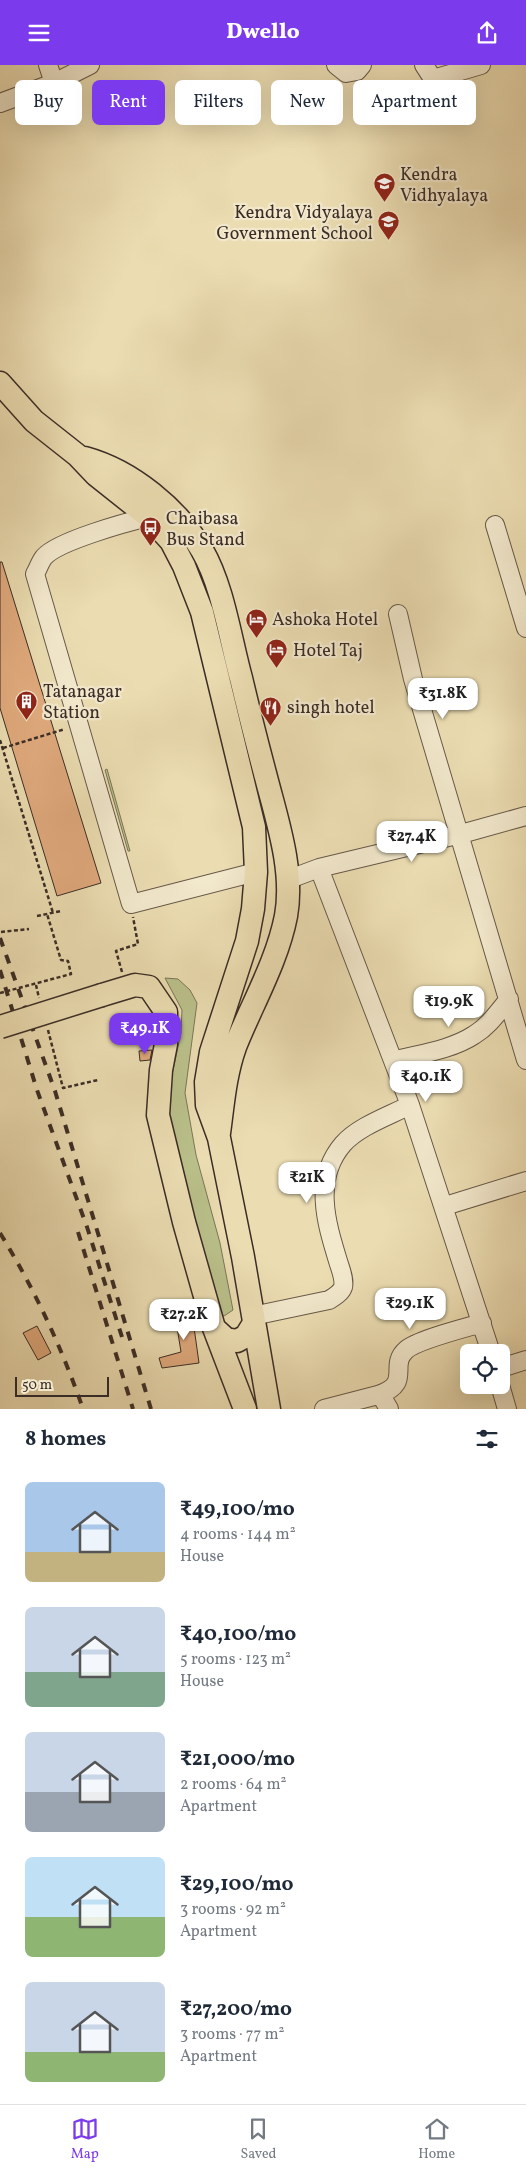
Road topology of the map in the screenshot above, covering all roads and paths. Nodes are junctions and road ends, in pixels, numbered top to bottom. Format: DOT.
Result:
graph roads {
  1 [pos="48,65"];
  2 [pos="90,65"];
  3 [pos="336,65"];
  4 [pos="362,65"];
  5 [pos="424,65"];
  6 [pos="481,65"];
  7 [pos="53,80"];
  8 [pos="60,80"];
  9 [pos="15,97"];
  10 [pos="0,103"];
  11 [pos="0,383"];
  12 [pos="77,455"];
  13 [pos="149,517"];
  14 [pos="495,525"];
  15 [pos="398,614"];
  16 [pos="526,628"];
  17 [pos="79,725"];
  18 [pos="0,740"];
  19 [pos="3,748"];
  20 [pos="526,815"];
  21 [pos="461,834"];
  22 [pos="318,868"];
  23 [pos="256,872"];
  24 [pos="287,880"];
  25 [pos="131,904"];
  26 [pos="61,911"];
  27 [pos="54,913"];
  28 [pos="46,915"];
  29 [pos="37,916"];
  30 [pos="29,929"];
  31 [pos="2,933"];
  32 [pos="36,985"];
  33 [pos="127,988"];
  34 [pos="0,993"];
  35 [pos="509,999"];
  36 [pos="41,1003"];
  37 [pos="46,1023"];
  38 [pos="0,1027"];
  39 [pos="526,1060"];
  40 [pos="393,1061"];
  41 [pos="98,1080"];
  42 [pos="410,1105"];
  43 [pos="218,1138"];
  44 [pos="526,1181"];
  45 [pos="445,1206"];
  46 [pos="254,1319"];
  47 [pos="482,1323"];
  48 [pos="214,1328"];
  49 [pos="488,1344"];
  50 [pos="526,1360"];
  51 [pos="510,1365"];
  52 [pos="503,1394"];
  53 [pos="384,1402"];
  54 [pos="245,1409"];
  55 [pos="269,1409"];
  56 [pos="324,1409"];
  57 [pos="507,1409"];
  1 -- 7 [label="street"];
  2 -- 8 [label="street"];
  3 -- 4 [label="street"];
  5 -- 6 [label="street"];
  9 -- 10 [label="street"];
  11 -- 12 [label="main road"];
  12 -- 13 [label="main road"];
  12 -- 24 [label="main road"];
  13 -- 17 [label="street"];
  13 -- 23 [label="main road"];
  14 -- 16 [label="street"];
  15 -- 21 [label="street"];
  17 -- 19 [label="path"];
  17 -- 25 [label="street"];
  18 -- 19 [label="path"];
  19 -- 27 [label="path"];
  20 -- 21 [label="street"];
  21 -- 22 [label="street"];
  21 -- 35 [label="street"];
  22 -- 24 [label="street"];
  22 -- 40 [label="street"];
  23 -- 25 [label="street"];
  23 -- 43 [label="main road"];
  24 -- 43 [label="main road"];
  25 -- 33 [label="path"];
  26 -- 27 [label="path"];
  27 -- 28 [label="path"];
  28 -- 29 [label="path"];
  28 -- 32 [label="path"];
  30 -- 31 [label="path"];
  32 -- 34 [label="path"];
  32 -- 36 [label="path"];
  33 -- 38 [label="main road, bridge"];
  33 -- 48 [label="main road"];
  35 -- 39 [label="street"];
  35 -- 40 [label="street"];
  37 -- 41 [label="path"];
  40 -- 42 [label="street"];
  42 -- 45 [label="street"];
  42 -- 46 [label="street"];
  43 -- 46 [label="main road"];
  44 -- 45 [label="street"];
  45 -- 47 [label="street"];
  46 -- 48 [label="main road"];
  46 -- 55 [label="main road"];
  47 -- 49 [label="street"];
  47 -- 53 [label="street"];
  48 -- 54 [label="main road"];
  50 -- 51 [label="street"];
  52 -- 57 [label="street"];
  53 -- 56 [label="street"];
}
